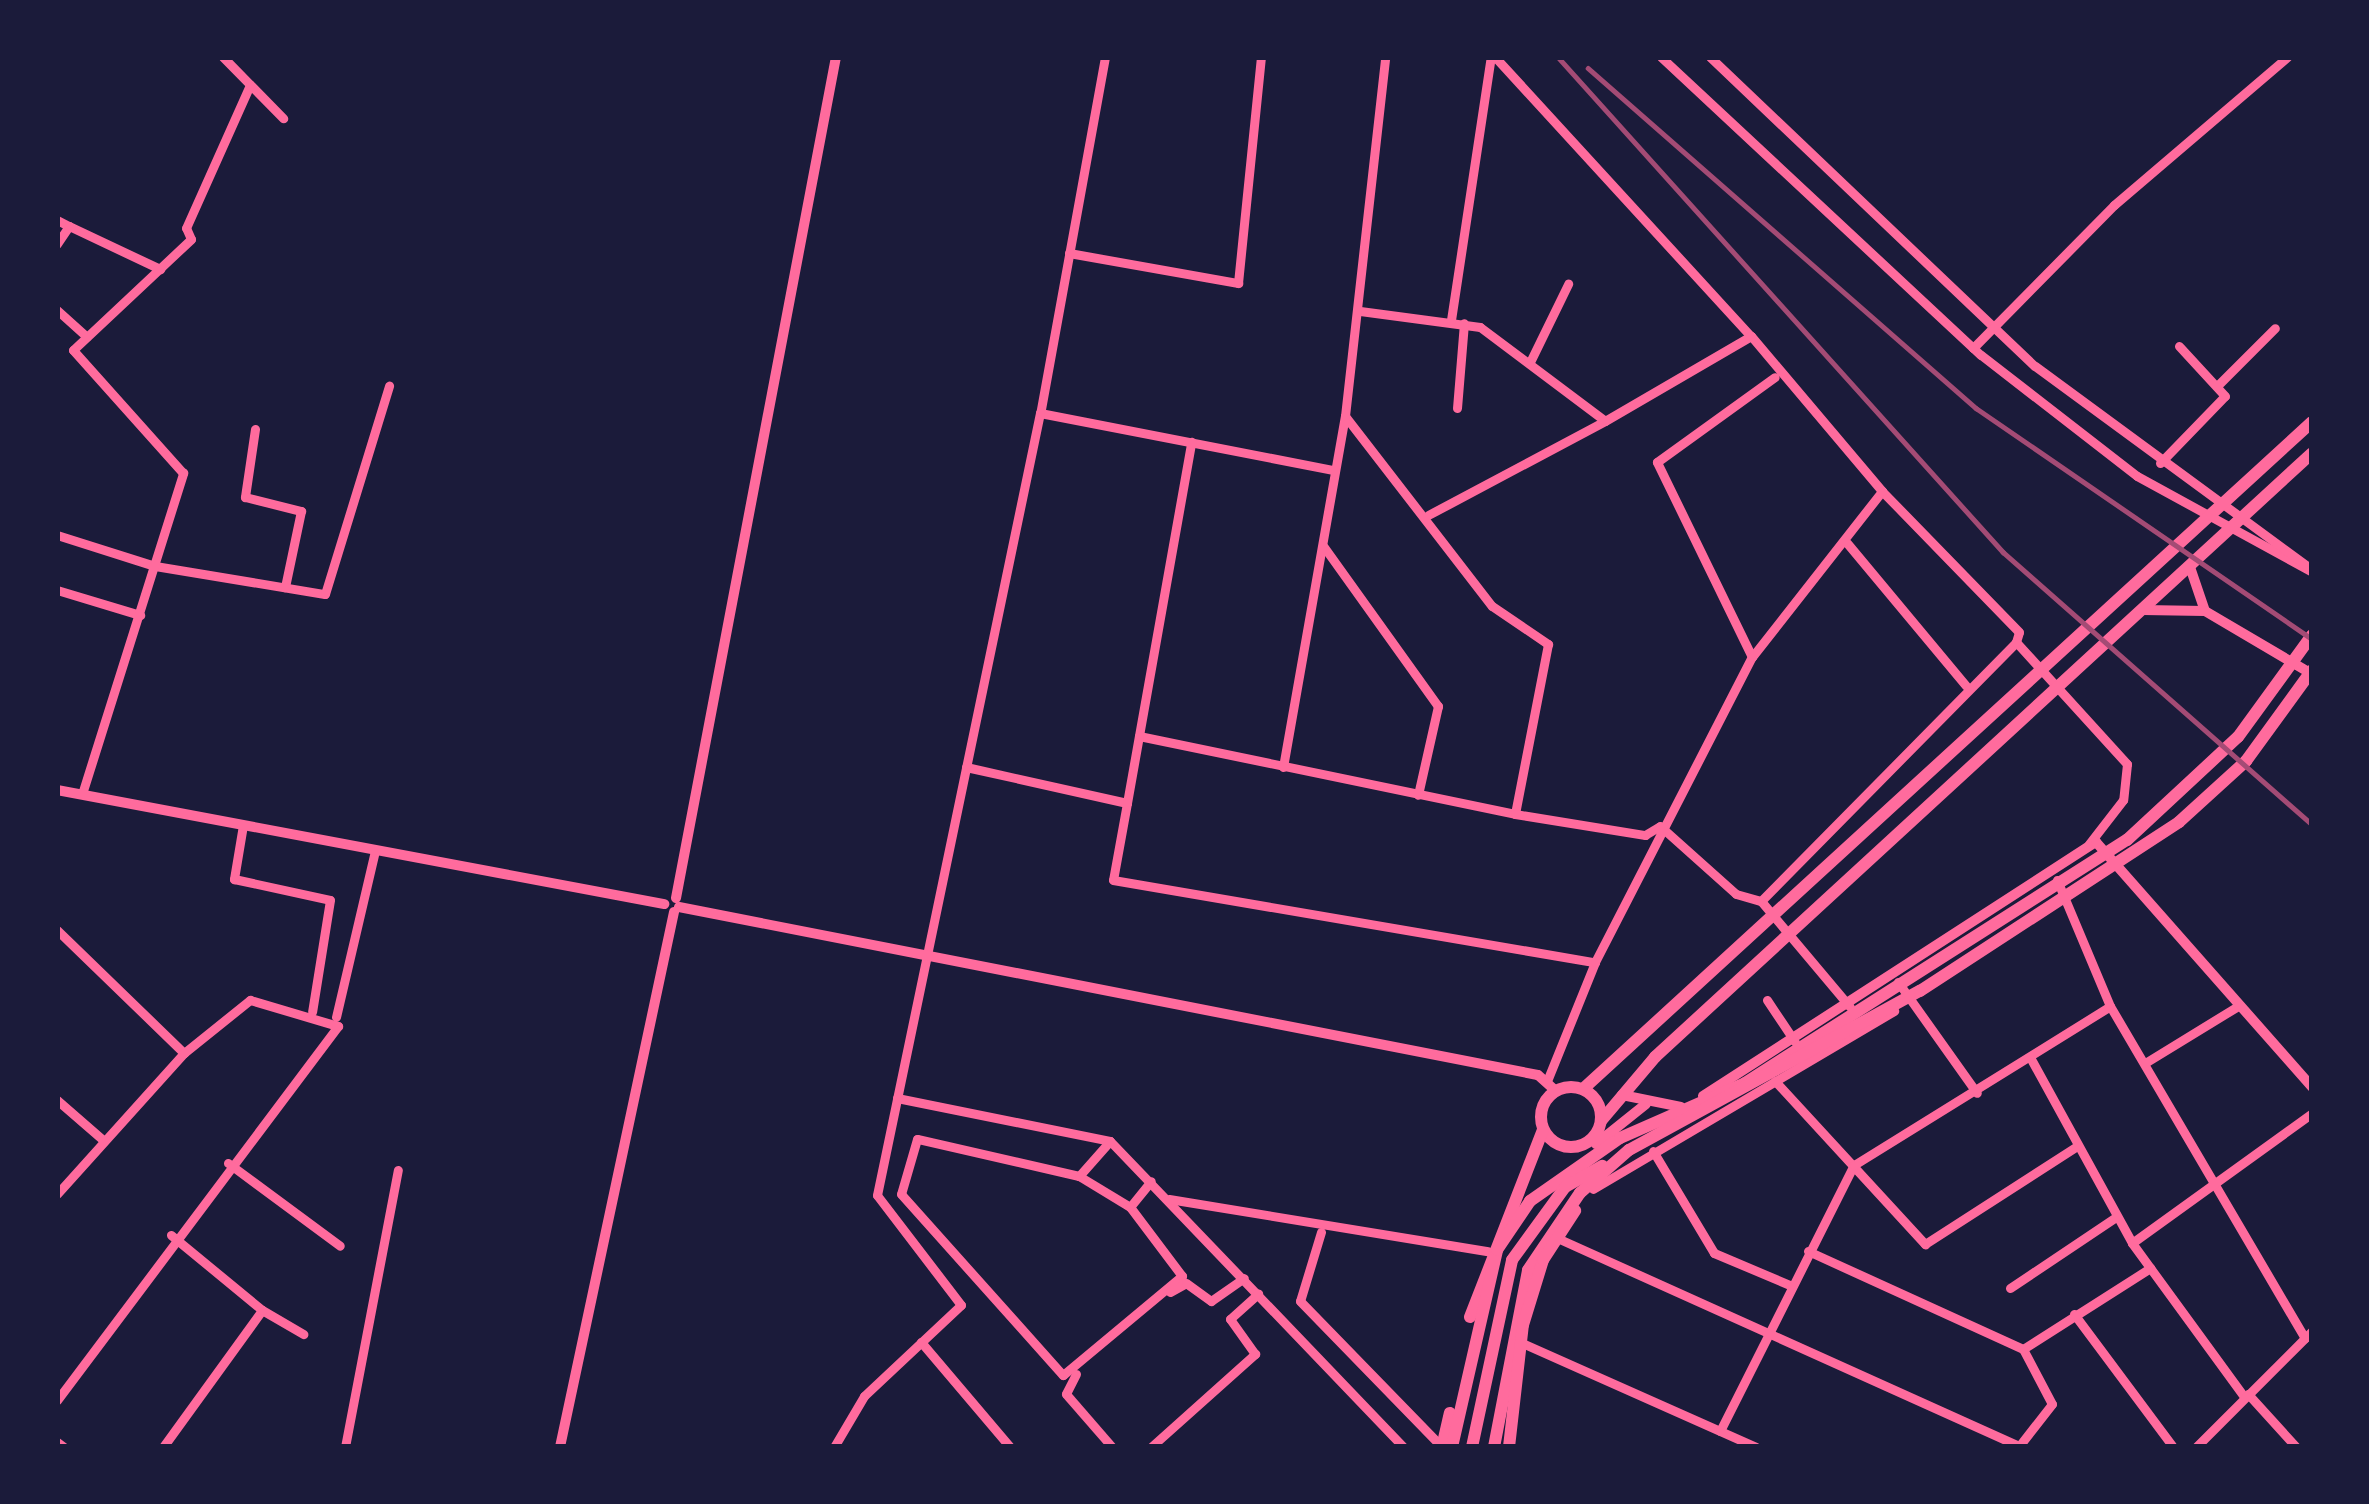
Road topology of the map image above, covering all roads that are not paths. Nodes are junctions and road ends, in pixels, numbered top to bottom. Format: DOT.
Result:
graph roads {
  1 [pos="223,57"];
  2 [pos="836,57"];
  3 [pos="1106,57"];
  4 [pos="1262,57"];
  5 [pos="1385,57"];
  6 [pos="1493,57"];
  7 [pos="1661,57"];
  8 [pos="1710,57"];
  9 [pos="2288,57"];
  10 [pos="250,85"];
  11 [pos="283,118"];
  12 [pos="57,220"];
  13 [pos="69,226"];
  14 [pos="57,244"];
  15 [pos="1070,253"];
  16 [pos="160,269"];
  17 [pos="1568,284"];
  18 [pos="57,310"];
  19 [pos="1360,311"];
  20 [pos="1451,320"];
  21 [pos="1464,323"];
  22 [pos="1995,328"];
  23 [pos="2275,328"];
  24 [pos="1751,336"];
  25 [pos="87,337"];
  26 [pos="2180,346"];
  27 [pos="1973,348"];
  28 [pos="1531,360"];
  29 [pos="1775,377"];
  30 [pos="2218,383"];
  31 [pos="389,386"];
  32 [pos="1456,408"];
  33 [pos="1040,413"];
  34 [pos="1345,416"];
  35 [pos="1605,421"];
  36 [pos="2312,422"];
  37 [pos="255,429"];
  38 [pos="1191,442"];
  39 [pos="2312,453"];
  40 [pos="2160,463"];
  41 [pos="1334,470"];
  42 [pos="1882,491"];
  43 [pos="1428,515"];
  44 [pos="57,535"];
  45 [pos="1847,543"];
  46 [pos="1324,547"];
  47 [pos="155,566"];
  48 [pos="2190,567"];
  49 [pos="2312,572"];
  50 [pos="285,587"];
  51 [pos="57,590"];
  52 [pos="2143,610"];
  53 [pos="2205,611"];
  54 [pos="140,615"];
  55 [pos="2312,635"];
  56 [pos="2016,642"];
  57 [pos="1752,657"];
  58 [pos="2312,672"];
  59 [pos="1966,686"];
  60 [pos="2296,691"];
  61 [pos="2312,700"];
  62 [pos="1139,736"];
  63 [pos="966,767"];
  64 [pos="1283,767"];
  65 [pos="57,790"];
  66 [pos="82,794"];
  67 [pos="1418,795"];
  68 [pos="1127,803"];
  69 [pos="1515,814"];
  70 [pos="243,825"];
  71 [pos="1660,826"];
  72 [pos="2086,848"];
  73 [pos="375,850"];
  74 [pos="2120,865"];
  75 [pos="2054,871"];
  76 [pos="1760,901"];
  77 [pos="2064,902"];
  78 [pos="673,905"];
  79 [pos="57,930"];
  80 [pos="926,959"];
  81 [pos="1594,962"];
  82 [pos="1895,977"];
  83 [pos="1767,1000"];
  84 [pos="1912,1000"];
  85 [pos="2110,1006"];
  86 [pos="2238,1006"];
  87 [pos="1850,1007"];
  88 [pos="312,1012"];
  89 [pos="336,1016"];
  90 [pos="1796,1042"];
  91 [pos="184,1053"];
  92 [pos="2031,1059"];
  93 [pos="2145,1063"];
  94 [pos="1760,1065"];
  95 [pos="1778,1084"];
  96 [pos="1551,1086"];
  97 [pos="2312,1087"];
  98 [pos="1582,1089"];
  99 [pos="1976,1093"];
  100 [pos="1622,1095"];
  101 [pos="897,1098"];
  102 [pos="57,1100"];
  103 [pos="1646,1104"];
  104 [pos="1663,1111"];
  105 [pos="2312,1113"];
  106 [pos="1543,1130"];
  107 [pos="1598,1132"];
  108 [pos="102,1139"];
  109 [pos="1110,1141"];
  110 [pos="2077,1146"];
  111 [pos="1629,1150"];
  112 [pos="1652,1154"];
  113 [pos="228,1163"];
  114 [pos="1854,1165"];
  115 [pos="398,1170"];
  116 [pos="1079,1176"];
  117 [pos="1150,1181"];
  118 [pos="2222,1189"];
  119 [pos="1593,1190"];
  120 [pos="57,1194"];
  121 [pos="1169,1199"];
  122 [pos="1130,1207"];
  123 [pos="2116,1217"];
  124 [pos="1321,1232"];
  125 [pos="171,1235"];
  126 [pos="1555,1237"];
  127 [pos="2132,1244"];
  128 [pos="340,1246"];
  129 [pos="1489,1251"];
  130 [pos="1808,1251"];
  131 [pos="2150,1268"];
  132 [pos="1244,1278"];
  133 [pos="1792,1286"];
  134 [pos="2009,1288"];
  135 [pos="1258,1294"];
  136 [pos="262,1310"];
  137 [pos="2074,1314"];
  138 [pos="303,1334"];
  139 [pos="1768,1334"];
  140 [pos="2308,1335"];
  141 [pos="921,1342"];
  142 [pos="1520,1342"];
  143 [pos="2023,1349"];
  144 [pos="1455,1388"];
  145 [pos="2246,1394"];
  146 [pos="57,1400"];
  147 [pos="1514,1400"];
  148 [pos="1720,1431"];
  149 [pos="57,1442"];
  150 [pos="2292,1445"];
  151 [pos="2020,1446"];
  152 [pos="64,1447"];
  153 [pos="163,1447"];
  154 [pos="345,1447"];
  155 [pos="560,1447"];
  156 [pos="834,1447"];
  157 [pos="1010,1447"];
  158 [pos="1112,1447"];
  159 [pos="1150,1447"];
  160 [pos="1403,1447"];
  161 [pos="1442,1447"];
  162 [pos="1452,1447"];
  163 [pos="1472,1447"];
  164 [pos="1494,1447"];
  165 [pos="1509,1447"];
  166 [pos="1756,1447"];
  167 [pos="2173,1447"];
  168 [pos="2197,1447"];
  1 -- 10 [label="street"];
  2 -- 78 [label="street"];
  3 -- 15 [label="street"];
  4 -- 15 [label="street"];
  5 -- 19 [label="street"];
  6 -- 20 [label="street"];
  6 -- 24 [label="street"];
  7 -- 27 [label="street"];
  8 -- 22 [label="street"];
  9 -- 22 [label="street"];
  10 -- 11 [label="street"];
  10 -- 16 [label="street"];
  12 -- 13 [label="street"];
  13 -- 14 [label="street"];
  13 -- 16 [label="street"];
  15 -- 33 [label="street"];
  16 -- 25 [label="street"];
  17 -- 28 [label="street"];
  18 -- 25 [label="street"];
  19 -- 20 [label="street"];
  19 -- 34 [label="street"];
  20 -- 21 [label="street"];
  21 -- 28 [label="street"];
  21 -- 32 [label="street"];
  22 -- 27 [label="street"];
  22 -- 40 [label="street"];
  23 -- 30 [label="street"];
  24 -- 29 [label="street"];
  24 -- 35 [label="street"];
  25 -- 47 [label="street"];
  26 -- 30 [label="street"];
  27 -- 49 [label="street"];
  28 -- 35 [label="street"];
  29 -- 42 [label="street"];
  29 -- 57 [label="street"];
  30 -- 40 [label="street"];
  31 -- 50 [label="street"];
  33 -- 38 [label="street"];
  33 -- 63 [label="street"];
  34 -- 41 [label="street"];
  34 -- 43 [label="street"];
  35 -- 43 [label="street"];
  36 -- 98 [label="main road"];
  37 -- 50 [label="street"];
  38 -- 41 [label="street"];
  38 -- 62 [label="street"];
  39 -- 48 [label="main road"];
  40 -- 49 [label="street"];
  41 -- 46 [label="street"];
  42 -- 45 [label="street"];
  42 -- 56 [label="street"];
  43 -- 69 [label="street"];
  44 -- 47 [label="street"];
  45 -- 57 [label="street"];
  45 -- 59 [label="street"];
  46 -- 64 [label="street"];
  46 -- 67 [label="street"];
  47 -- 50 [label="street"];
  47 -- 54 [label="street"];
  48 -- 52 [label="main road"];
  48 -- 53 [label="street"];
  51 -- 54 [label="street"];
  52 -- 53 [label="street"];
  52 -- 100 [label="main road"];
  53 -- 58 [label="street"];
  54 -- 66 [label="street"];
  55 -- 162 [label="main road"];
  56 -- 59 [label="street"];
  56 -- 72 [label="street"];
  57 -- 71 [label="street"];
  58 -- 111 [label="main road"];
  59 -- 76 [label="street"];
  60 -- 61 [label="street"];
  62 -- 64 [label="street"];
  62 -- 68 [label="street"];
  63 -- 68 [label="street"];
  63 -- 80 [label="street"];
  64 -- 67 [label="street"];
  65 -- 66 [label="street"];
  66 -- 70 [label="street"];
  67 -- 69 [label="street"];
  68 -- 81 [label="street"];
  69 -- 71 [label="street"];
  70 -- 73 [label="street"];
  70 -- 88 [label="street"];
  71 -- 76 [label="street"];
  71 -- 81 [label="street"];
  72 -- 74 [label="street"];
  72 -- 75 [label="street"];
  73 -- 78 [label="street"];
  73 -- 89 [label="street"];
  74 -- 77 [label="street"];
  74 -- 86 [label="street"];
  75 -- 77 [label="street"];
  75 -- 82 [label="street"];
  76 -- 87 [label="street"];
  77 -- 84 [label="street"];
  77 -- 85 [label="street"];
  78 -- 80 [label="street"];
  78 -- 155 [label="street"];
  79 -- 91 [label="street"];
  80 -- 96 [label="street"];
  80 -- 101 [label="street"];
  81 -- 96 [label="street"];
  82 -- 84 [label="street"];
  82 -- 87 [label="street"];
  83 -- 90 [label="street"];
  84 -- 95 [label="street"];
  84 -- 99 [label="street"];
  85 -- 92 [label="street"];
  85 -- 93 [label="street"];
  86 -- 93 [label="street"];
  86 -- 97 [label="street"];
  87 -- 90 [label="street"];
  88 -- 89 [label="street"];
  88 -- 91 [label="street"];
  89 -- 113 [label="street"];
  90 -- 94 [label="street"];
  91 -- 108 [label="street"];
  92 -- 99 [label="street"];
  92 -- 110 [label="street"];
  93 -- 118 [label="street"];
  94 -- 95 [label="street"];
  94 -- 104 [label="street"];
  95 -- 112 [label="street"];
  95 -- 114 [label="street"];
  96 -- 98 [label="main road"];
  96 -- 106 [label="main road"];
  98 -- 107 [label="main road"];
  99 -- 114 [label="street"];
  100 -- 103 [label="street"];
  100 -- 107 [label="main road"];
  101 -- 109 [label="street"];
  101 -- 141 [label="street"];
  102 -- 108 [label="street"];
  103 -- 104 [label="street"];
  103 -- 107 [label="street"];
  104 -- 112 [label="street"];
  105 -- 118 [label="street"];
  106 -- 107 [label="main road"];
  106 -- 129 [label="main road"];
  107 -- 119 [label="main road"];
  108 -- 120 [label="street"];
  109 -- 116 [label="street"];
  109 -- 117 [label="street"];
  110 -- 114 [label="street"];
  110 -- 123 [label="street"];
  111 -- 163 [label="main road"];
  111 -- 164 [label="main road"];
  112 -- 119 [label="street"];
  112 -- 133 [label="street"];
  113 -- 125 [label="street"];
  113 -- 128 [label="street"];
  114 -- 130 [label="street"];
  115 -- 154 [label="street"];
  116 -- 122 [label="street"];
  116 -- 122 [label="street"];
  117 -- 121 [label="street"];
  117 -- 122 [label="street"];
  118 -- 127 [label="street"];
  118 -- 140 [label="street"];
  119 -- 126 [label="main road"];
  121 -- 124 [label="street"];
  121 -- 132 [label="street"];
  123 -- 127 [label="street"];
  123 -- 134 [label="street"];
  124 -- 129 [label="street"];
  124 -- 161 [label="street"];
  125 -- 136 [label="street"];
  125 -- 146 [label="street"];
  126 -- 139 [label="street"];
  126 -- 142 [label="main road"];
  127 -- 131 [label="street"];
  129 -- 144 [label="main road"];
  130 -- 133 [label="street"];
  130 -- 143 [label="street"];
  131 -- 137 [label="street"];
  131 -- 145 [label="street"];
  132 -- 135 [label="street"];
  132 -- 158 [label="street"];
  133 -- 139 [label="street"];
  135 -- 159 [label="street"];
  135 -- 160 [label="street"];
  136 -- 138 [label="street"];
  136 -- 153 [label="street"];
  137 -- 143 [label="street"];
  137 -- 167 [label="street"];
  139 -- 148 [label="street"];
  139 -- 151 [label="street"];
  140 -- 145 [label="street"];
  141 -- 156 [label="street"];
  141 -- 157 [label="street"];
  142 -- 147 [label="main road"];
  142 -- 148 [label="street"];
  143 -- 151 [label="street"];
  144 -- 147 [label="main road"];
  144 -- 161 [label="main road"];
  145 -- 150 [label="street"];
  145 -- 168 [label="street"];
  147 -- 165 [label="main road"];
  148 -- 166 [label="street"];
  149 -- 152 [label="street"];
}
